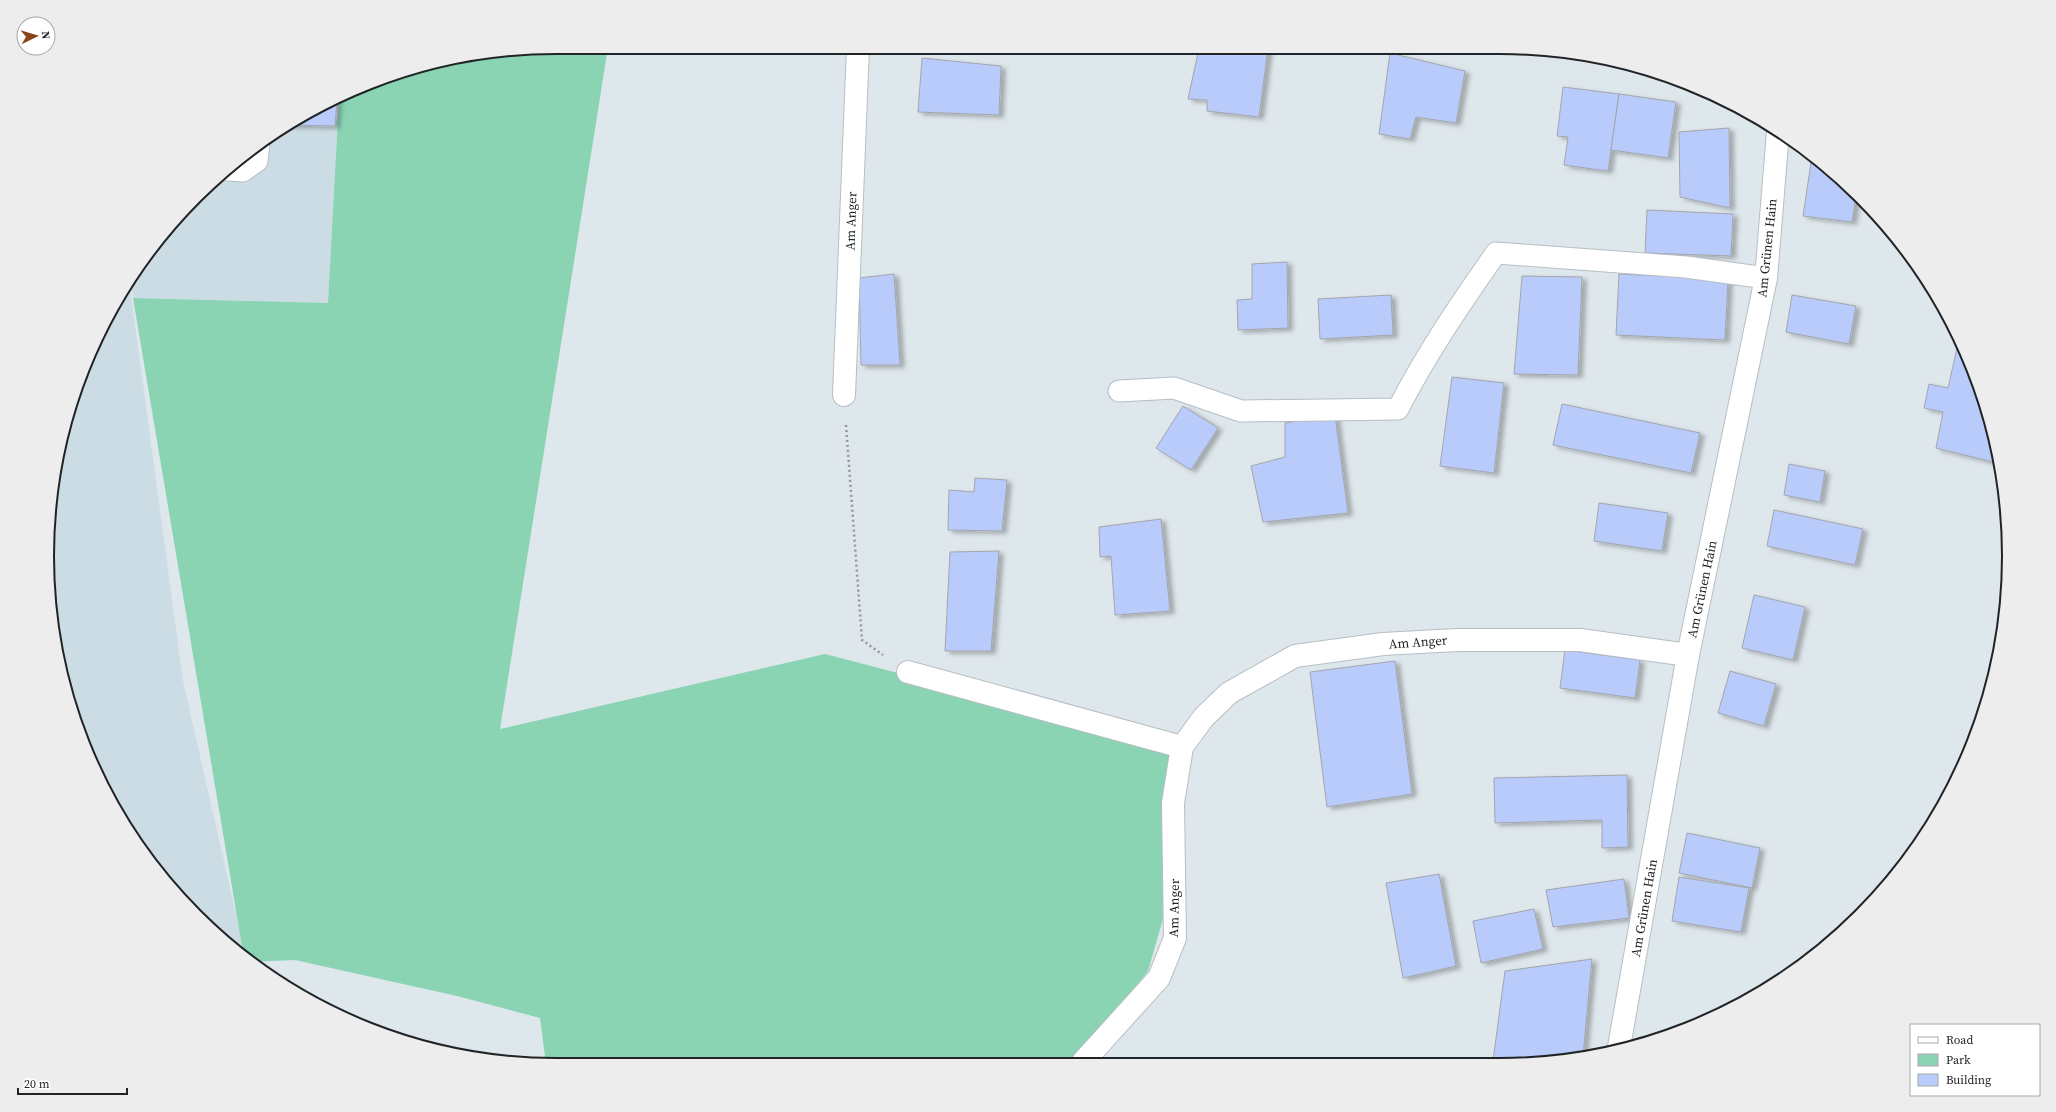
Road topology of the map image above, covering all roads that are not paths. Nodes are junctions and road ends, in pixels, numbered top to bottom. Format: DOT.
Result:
graph roads {
  1 [pos="858,54"];
  2 [pos="1778,138"];
  3 [pos="258,152"];
  4 [pos="235,171"];
  5 [pos="1766,278"];
  6 [pos="1118,391"];
  7 [pos="844,395"];
  8 [pos="1688,655"];
  9 [pos="908,672"];
  10 [pos="1182,747"];
  11 [pos="1619,1043"];
  12 [pos="1087,1058"];
  1 -- 7 [label="street, Am Anger"];
  2 -- 5 [label="street, Am Grünen Hain"];
  3 -- 4 [label="lane"];
  5 -- 6 [label="lane"];
  5 -- 8 [label="street, Am Grünen Hain"];
  8 -- 10 [label="street, Am Anger"];
  8 -- 11 [label="street, Am Grünen Hain"];
  9 -- 10 [label="street"];
  10 -- 12 [label="street, Am Anger"];
}
